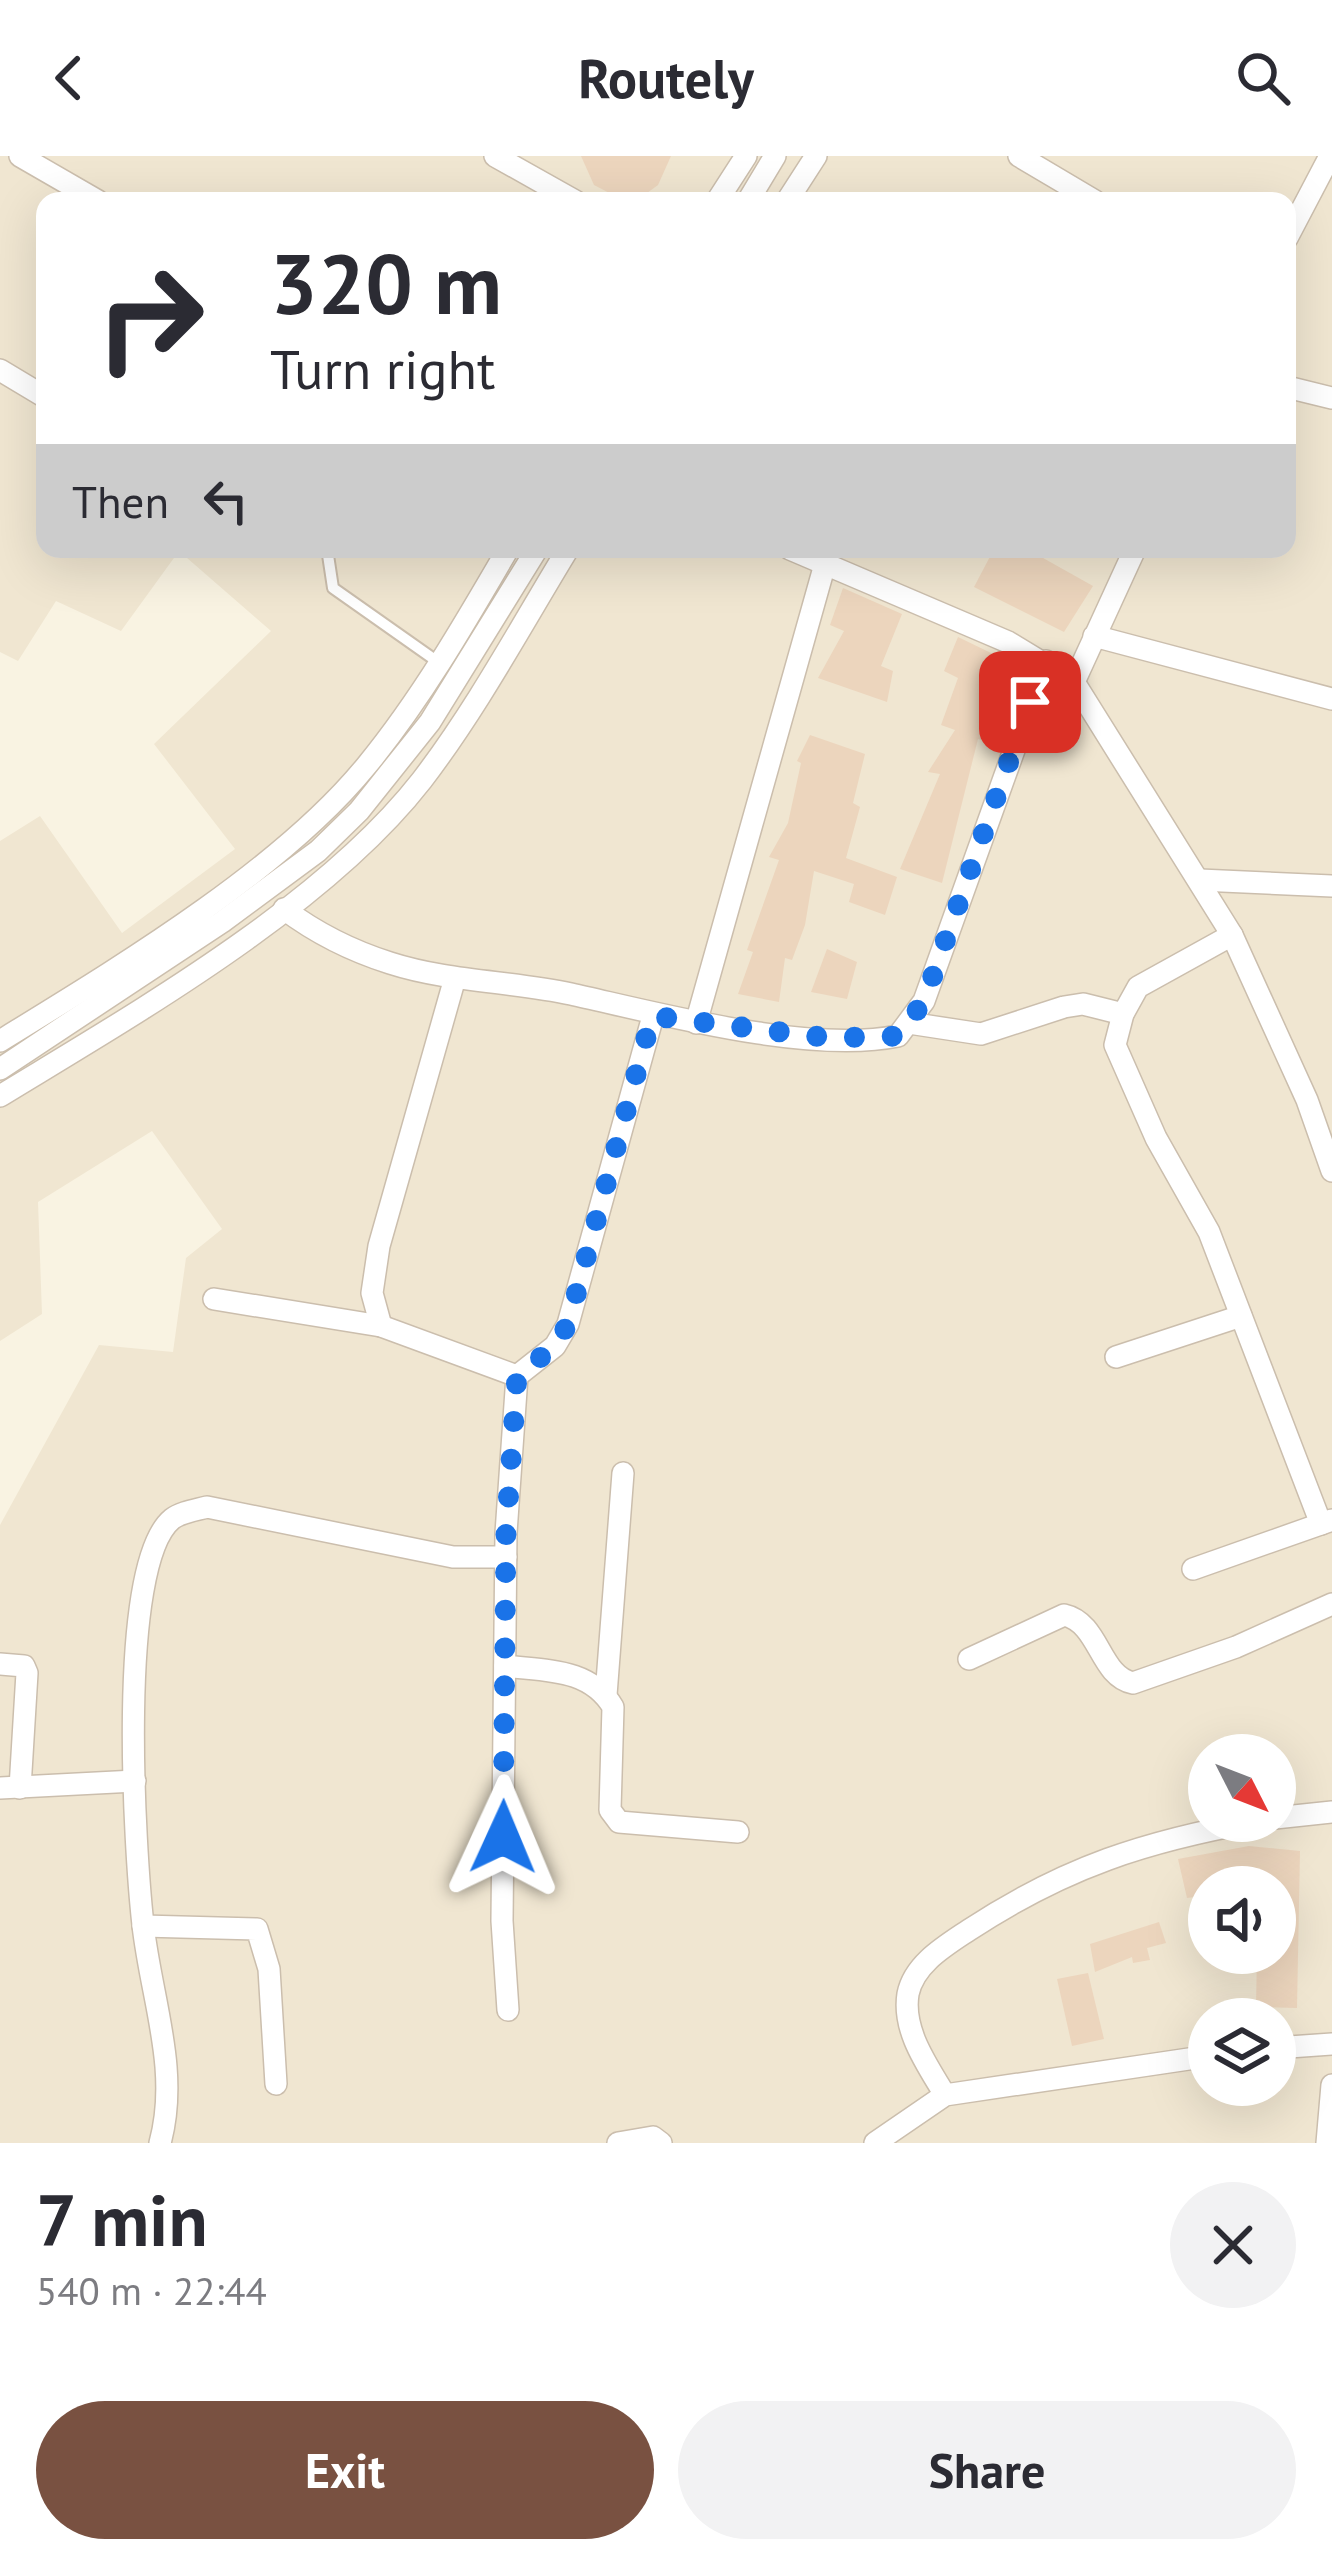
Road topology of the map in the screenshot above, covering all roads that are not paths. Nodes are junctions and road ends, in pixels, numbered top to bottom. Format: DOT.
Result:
graph roads {
  1 [pos="20,156"];
  2 [pos="494,156"];
  3 [pos="746,156"];
  4 [pos="775,156"];
  5 [pos="816,156"];
  6 [pos="1019,156"];
  7 [pos="1330,156"];
  8 [pos="82,192"];
  9 [pos="559,192"];
  10 [pos="723,192"];
  11 [pos="753,192"];
  12 [pos="793,192"];
  13 [pos="1080,192"];
  14 [pos="1296,221"];
  15 [pos="0,370"];
  16 [pos="1296,389"];
  17 [pos="36,392"];
  18 [pos="1332,398"];
  19 [pos="328,558"];
  20 [pos="502,558"];
  21 [pos="531,558"];
  22 [pos="562,558"];
  23 [pos="811,558"];
  24 [pos="1131,558"];
  25 [pos="825,564"];
  26 [pos="1094,636"];
  27 [pos="1046,661"];
  28 [pos="438,662"];
  29 [pos="1073,682"];
  30 [pos="1332,699"];
  31 [pos="1200,880"];
  32 [pos="1332,886"];
  33 [pos="284,909"];
  34 [pos="1232,935"];
  35 [pos="454,977"];
  36 [pos="1123,1014"];
  37 [pos="652,1016"];
  38 [pos="696,1023"];
  39 [pos="909,1023"];
  40 [pos="0,1041"];
  41 [pos="0,1070"];
  42 [pos="0,1096"];
  43 [pos="1321,1110"];
  44 [pos="1332,1171"];
  45 [pos="214,1299"];
  46 [pos="1241,1316"];
  47 [pos="381,1326"];
  48 [pos="1116,1357"];
  49 [pos="517,1376"];
  50 [pos="623,1473"];
  51 [pos="1327,1522"];
  52 [pos="506,1557"];
  53 [pos="1193,1569"];
  54 [pos="1332,1604"];
  55 [pos="969,1659"];
  56 [pos="0,1664"];
  57 [pos="505,1666"];
  58 [pos="606,1695"];
  59 [pos="135,1781"];
  60 [pos="10,1788"];
  61 [pos="1332,1812"];
  62 [pos="1296,1816"];
  63 [pos="738,1832"];
  64 [pos="1188,1836"];
  65 [pos="143,1926"];
  66 [pos="508,2010"];
  67 [pos="1332,2044"];
  68 [pos="1296,2047"];
  69 [pos="1188,2059"];
  70 [pos="275,2084"];
  71 [pos="1332,2085"];
  72 [pos="945,2096"];
  73 [pos="160,2143"];
  74 [pos="618,2143"];
  75 [pos="661,2143"];
  76 [pos="875,2143"];
  77 [pos="1327,2143"];
  1 -- 8 [label="street"];
  2 -- 9 [label="street"];
  3 -- 10 [label="street"];
  4 -- 11 [label="street"];
  5 -- 12 [label="street"];
  6 -- 13 [label="street"];
  7 -- 14 [label="street"];
  15 -- 17 [label="street"];
  16 -- 18 [label="street"];
  19 -- 28 [label="lane"];
  20 -- 28 [label="street"];
  21 -- 41 [label="street"];
  22 -- 33 [label="street"];
  23 -- 25 [label="street"];
  24 -- 26 [label="street"];
  25 -- 27 [label="street"];
  25 -- 38 [label="street"];
  26 -- 29 [label="street"];
  26 -- 30 [label="street"];
  27 -- 29 [label="street"];
  27 -- 39 [label="street"];
  28 -- 40 [label="street"];
  29 -- 31 [label="street"];
  31 -- 32 [label="street"];
  31 -- 34 [label="street"];
  33 -- 35 [label="street"];
  33 -- 42 [label="street"];
  34 -- 36 [label="street"];
  34 -- 43 [label="street"];
  35 -- 37 [label="street"];
  35 -- 47 [label="street"];
  36 -- 39 [label="street"];
  36 -- 46 [label="street"];
  37 -- 38 [label="street"];
  37 -- 49 [label="street"];
  38 -- 39 [label="street"];
  43 -- 44 [label="street"];
  45 -- 47 [label="street"];
  46 -- 48 [label="street"];
  46 -- 51 [label="street"];
  47 -- 49 [label="street"];
  49 -- 52 [label="street"];
  50 -- 58 [label="street"];
  51 -- 53 [label="street"];
  52 -- 57 [label="street"];
  52 -- 59 [label="street"];
  54 -- 55 [label="street"];
  56 -- 60 [label="street"];
  57 -- 58 [label="street"];
  57 -- 66 [label="street"];
  58 -- 63 [label="street"];
  59 -- 60 [label="street"];
  59 -- 65 [label="street"];
  61 -- 62 [label="street"];
  64 -- 72 [label="street"];
  65 -- 70 [label="street"];
  65 -- 73 [label="street"];
  67 -- 68 [label="street"];
  69 -- 72 [label="street"];
  71 -- 77 [label="street"];
  72 -- 76 [label="street"];
  74 -- 75 [label="street"];
}
